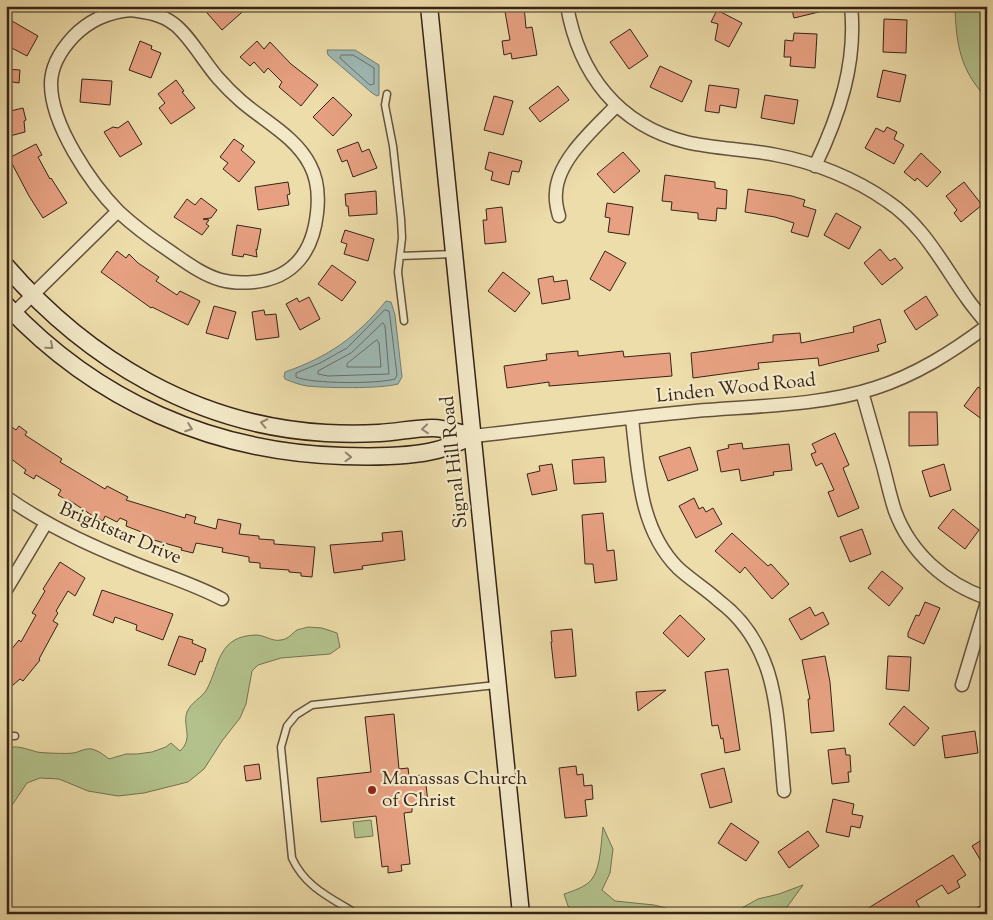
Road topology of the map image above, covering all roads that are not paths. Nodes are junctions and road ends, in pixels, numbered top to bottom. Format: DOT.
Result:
graph roads {
  1 [pos="429,6"];
  2 [pos="567,6"];
  3 [pos="851,6"];
  4 [pos="387,94"];
  5 [pos="616,106"];
  6 [pos="816,166"];
  7 [pos="118,211"];
  8 [pos="559,216"];
  9 [pos="454,254"];
  10 [pos="400,256"];
  11 [pos="6,266"];
  12 [pos="32,296"];
  13 [pos="9,313"];
  14 [pos="404,322"];
  15 [pos="987,325"];
  16 [pos="862,392"];
  17 [pos="632,419"];
  18 [pos="473,436"];
  19 [pos="6,497"];
  20 [pos="46,523"];
  21 [pos="6,590"];
  22 [pos="987,598"];
  23 [pos="222,599"];
  24 [pos="987,602"];
  25 [pos="962,684"];
  26 [pos="497,685"];
  27 [pos="6,736"];
  28 [pos="15,736"];
  29 [pos="784,791"];
  30 [pos="987,910"];
  31 [pos="357,914"];
  32 [pos="521,914"];
  33 [pos="981,914"];
  1 -- 9 [label="main road, Signal Hill Road"];
  2 -- 5 [label="street"];
  3 -- 6 [label="street"];
  4 -- 10 [label="lane"];
  5 -- 6 [label="street"];
  5 -- 8 [label="street"];
  6 -- 15 [label="street"];
  7 -- 7 [label="street"];
  7 -- 12 [label="street"];
  9 -- 10 [label="lane"];
  9 -- 18 [label="main road, Signal Hill Road"];
  10 -- 14 [label="lane"];
  11 -- 12 [label="main road"];
  12 -- 13 [label="street"];
  18 -- 12 [label="main road, one-way"];
  13 -- 18 [label="main road, one-way"];
  15 -- 16 [label="street, Linden Wood Road"];
  16 -- 17 [label="street, Linden Wood Road"];
  16 -- 22 [label="street"];
  17 -- 18 [label="street, Linden Wood Road"];
  17 -- 29 [label="street"];
  18 -- 26 [label="main road, Signal Hill Road"];
  19 -- 20 [label="street, Brightstar Drive"];
  20 -- 21 [label="street"];
  20 -- 23 [label="street, Brightstar Drive"];
  24 -- 25 [label="street"];
  26 -- 31 [label="lane"];
  26 -- 32 [label="main road, Signal Hill Road"];
  27 -- 28 [label="lane"];
  30 -- 33 [label="street"];
}
